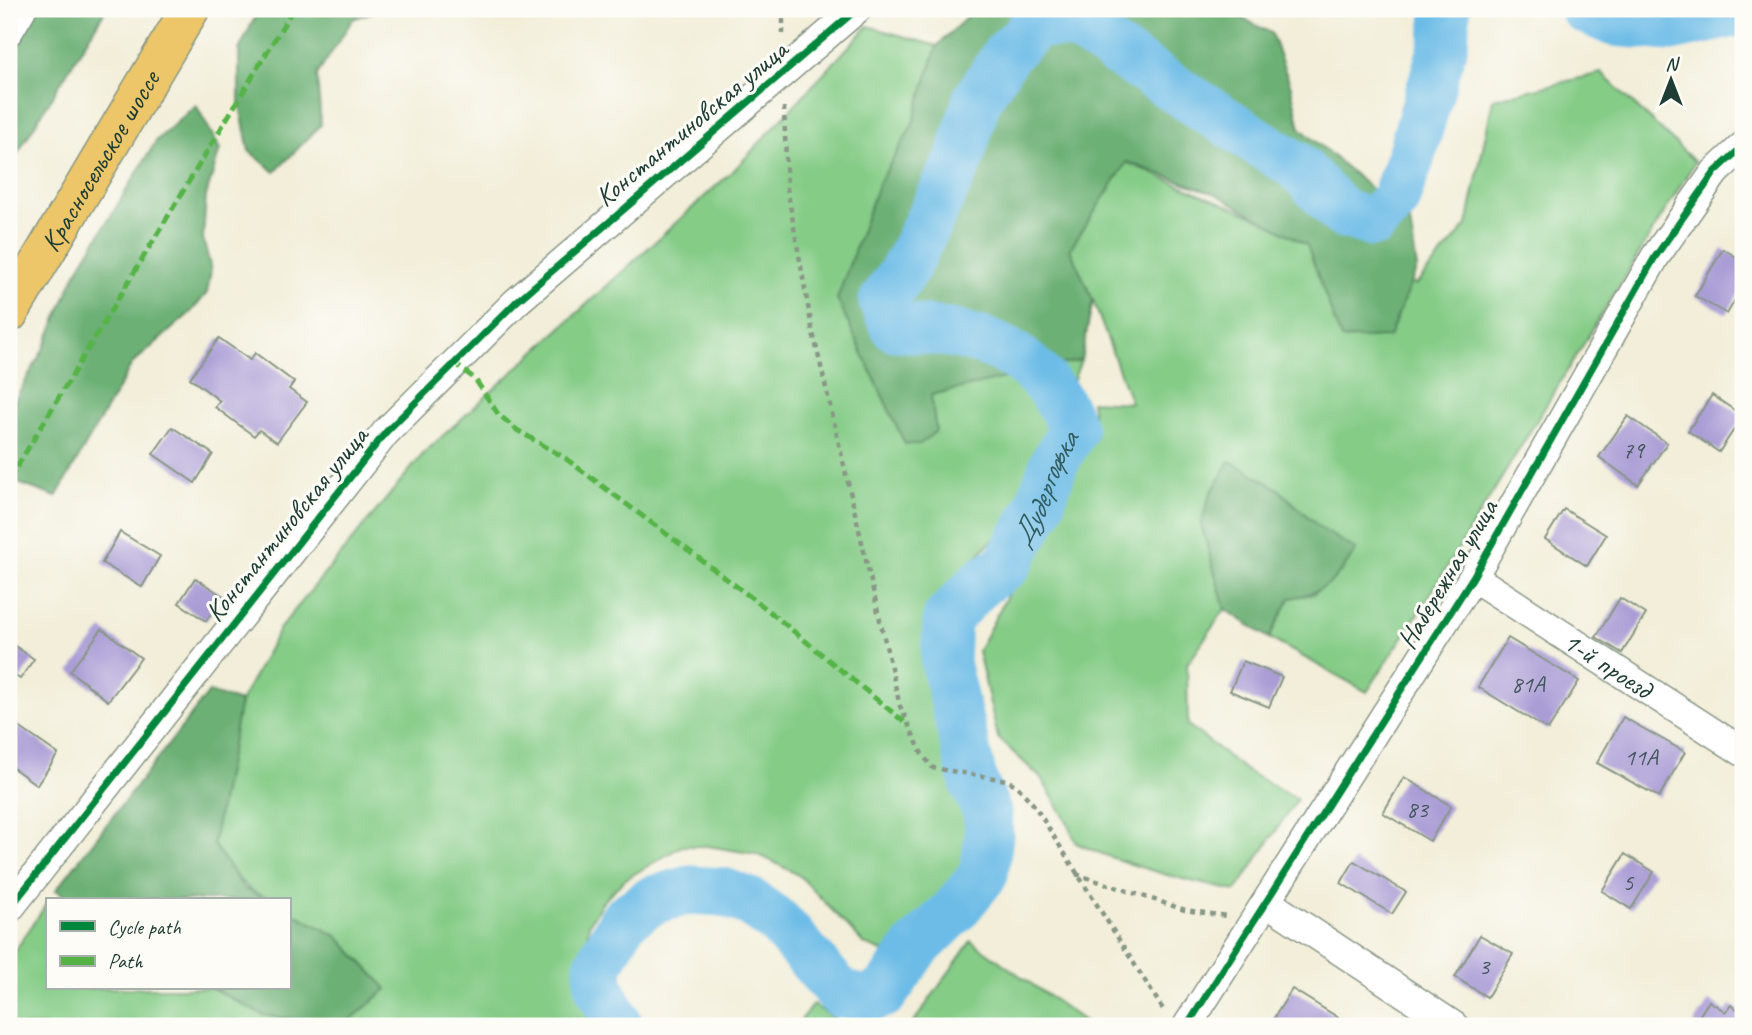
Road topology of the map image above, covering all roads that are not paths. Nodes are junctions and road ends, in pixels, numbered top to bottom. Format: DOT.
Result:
graph roads {
  1 [pos="22,9"];
  2 [pos="190,9"];
  3 [pos="857,9"];
  4 [pos="9,31"];
  5 [pos="1743,146"];
  6 [pos="9,313"];
  7 [pos="1473,577"];
  8 [pos="1743,752"];
  9 [pos="9,909"];
  10 [pos="1262,912"];
  11 [pos="1177,1021"];
  12 [pos="1454,1026"];
  1 -- 4 [label="street"];
  2 -- 6 [label="highway, Красносельское шоссе"];
  3 -- 9 [label="street, Константиновская улица"];
  5 -- 7 [label="street, Набережная улица"];
  7 -- 8 [label="street, 1-й проезд"];
  7 -- 10 [label="street, Набережная улица"];
  10 -- 11 [label="street, Набережная улица"];
  10 -- 12 [label="street"];
}
